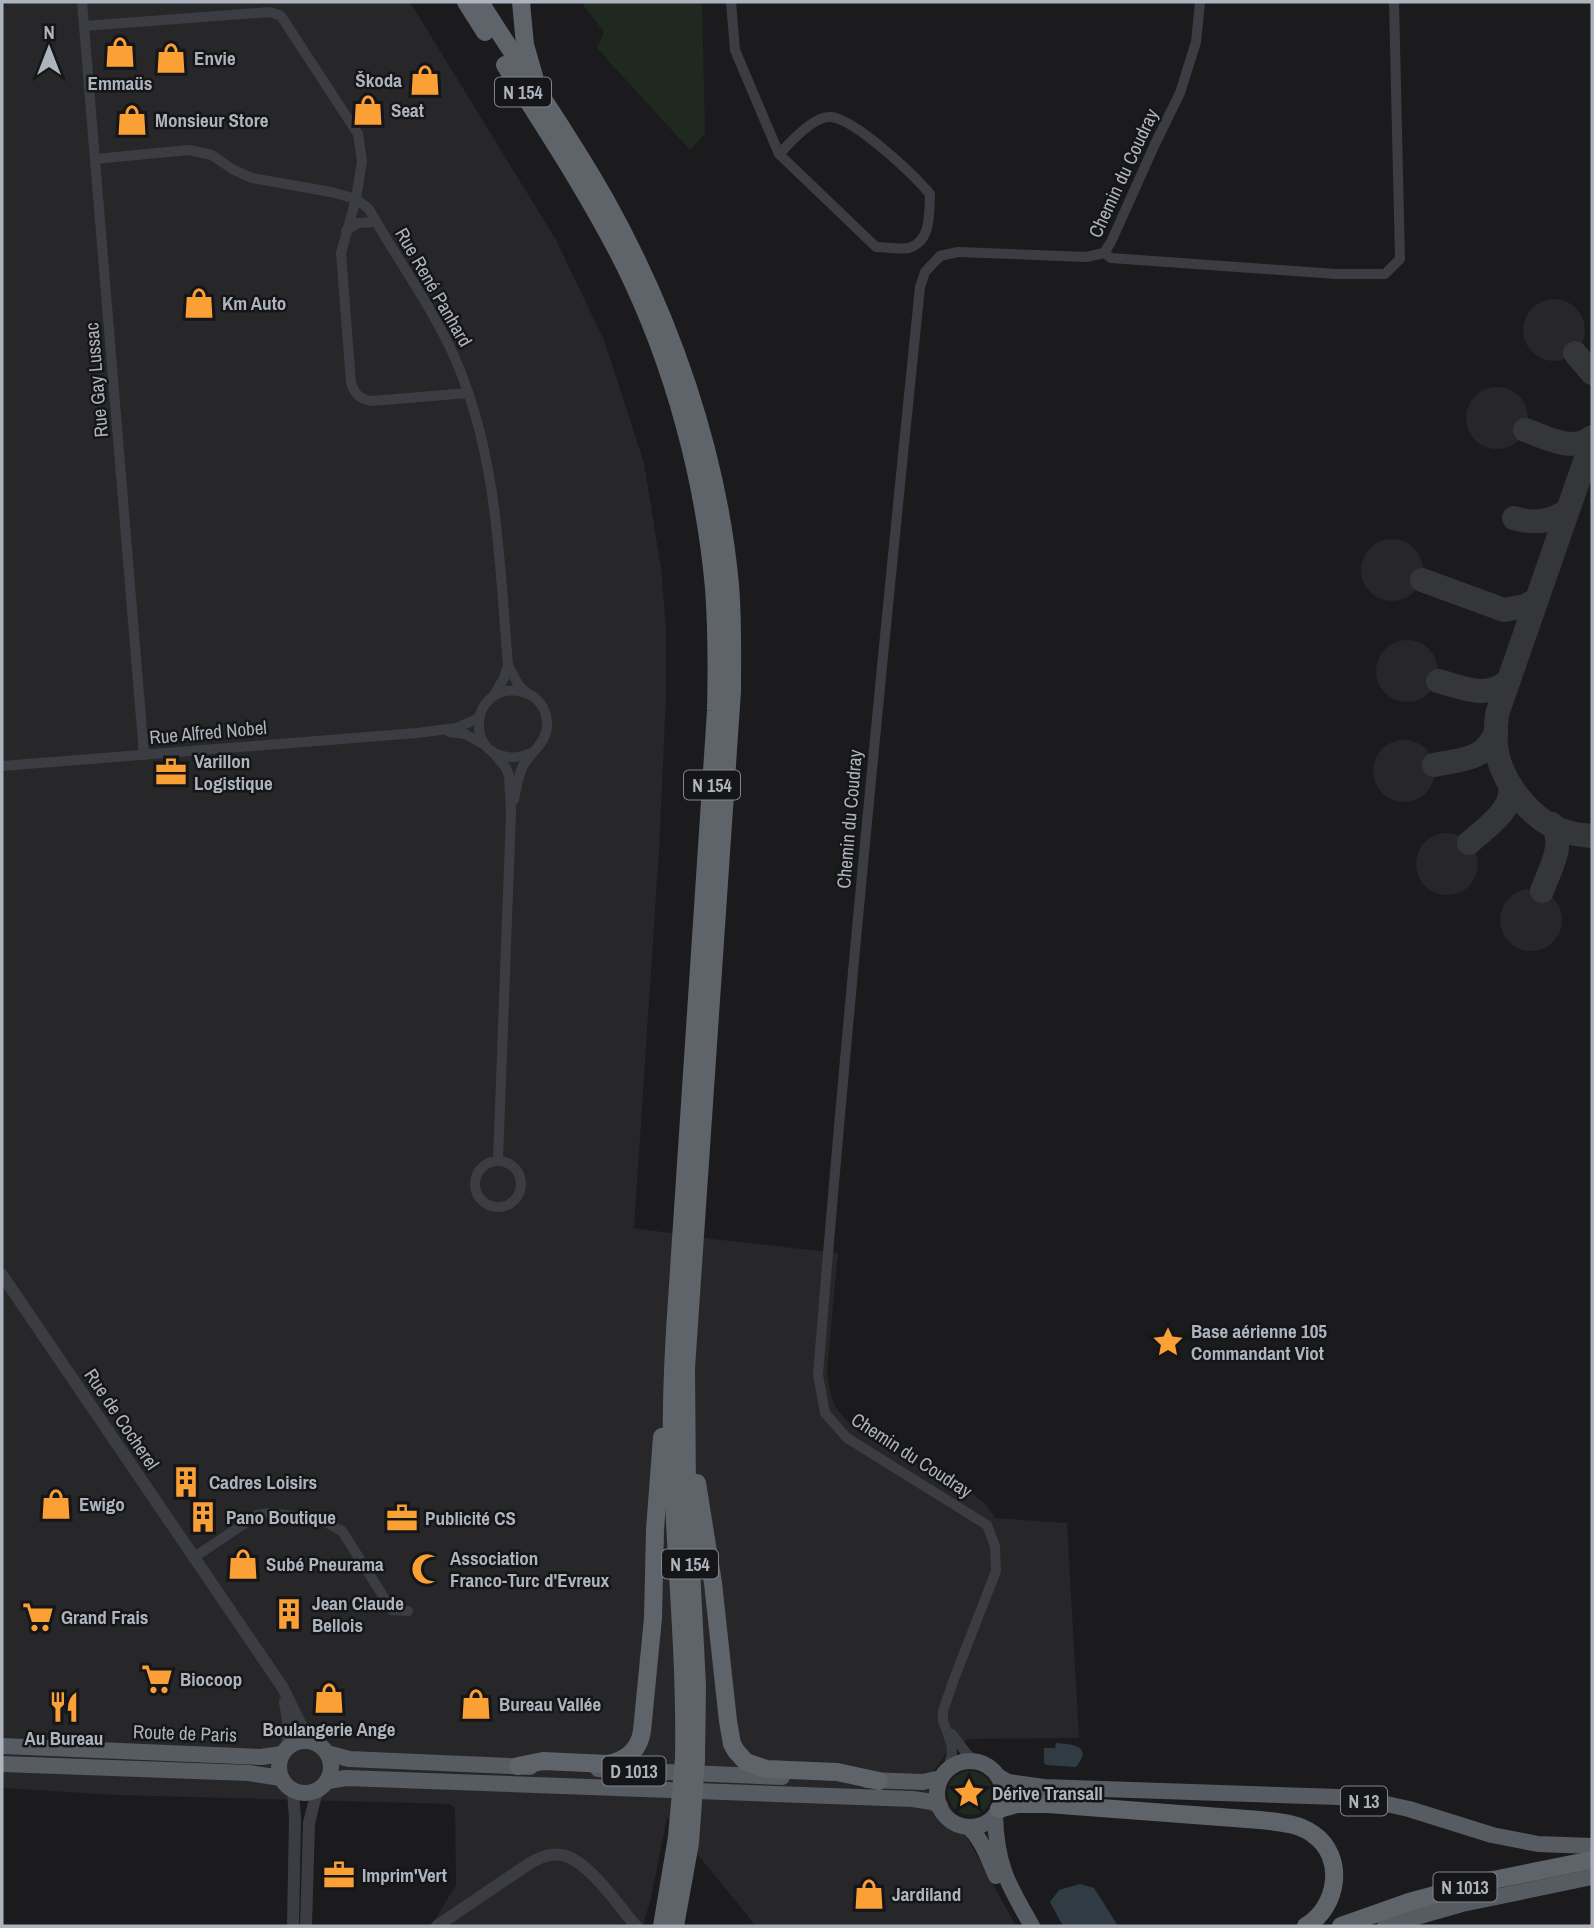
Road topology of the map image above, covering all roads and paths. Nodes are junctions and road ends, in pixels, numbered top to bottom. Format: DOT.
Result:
graph roads {
  1 [pos="82,2"];
  2 [pos="466,2"];
  3 [pos="480,2"];
  4 [pos="521,2"];
  5 [pos="731,2"];
  6 [pos="1200,2"];
  7 [pos="1394,2"];
  8 [pos="84,26"];
  9 [pos="540,97"];
  10 [pos="779,154"];
  11 [pos="95,159"];
  12 [pos="356,199"];
  13 [pos="376,222"];
  14 [pos="346,231"];
  15 [pos="1104,253"];
  16 [pos="468,393"];
  17 [pos="508,665"];
  18 [pos="528,694"];
  19 [pos="494,696"];
  20 [pos="479,718"];
  21 [pos="417,733"];
  22 [pos="490,750"];
  23 [pos="531,753"];
  24 [pos="144,755"];
  25 [pos="2,766"];
  26 [pos="512,813"];
  27 [pos="498,1160"];
  28 [pos="2,1275"];
  29 [pos="686,1368"];
  30 [pos="672,1404"];
  31 [pos="193,1558"];
  32 [pos="408,1611"];
  33 [pos="283,1688"];
  34 [pos="947,1728"];
  35 [pos="314,1742"];
  36 [pos="2,1746"];
  37 [pos="285,1751"];
  38 [pos="327,1753"];
  39 [pos="690,1760"];
  40 [pos="977,1762"];
  41 [pos="2,1764"];
  42 [pos="518,1766"];
  43 [pos="945,1774"];
  44 [pos="998,1776"];
  45 [pos="281,1778"];
  46 [pos="879,1781"];
  47 [pos="323,1786"];
  48 [pos="293,1791"];
  49 [pos="940,1806"];
  50 [pos="997,1812"];
  51 [pos="969,1827"];
  52 [pos="1592,1846"];
  53 [pos="1592,1860"];
  54 [pos="1592,1877"];
  55 [pos="1512,1893"];
  56 [pos="293,1926"];
  57 [pos="306,1926"];
  58 [pos="437,1926"];
  59 [pos="636,1926"];
  60 [pos="662,1926"];
  61 [pos="675,1926"];
  62 [pos="1023,1926"];
  63 [pos="1032,1926"];
  64 [pos="1306,1926"];
  65 [pos="1341,1926"];
  66 [pos="1385,1926"];
  67 [pos="1422,1926"];
  1 -- 8 [label="street, Rue Gay Lussac"];
  2 -- 30 [label="highway, N 154"];
  3 -- 9 [label="highway, N 154"];
  4 -- 9 [label="highway"];
  5 -- 10 [label="street"];
  6 -- 15 [label="street, Chemin du Coudray"];
  7 -- 15 [label="street"];
  8 -- 11 [label="street, Rue Gay Lussac"];
  8 -- 12 [label="street"];
  9 -- 29 [label="highway, N 154"];
  10 -- 10 [label="street"];
  11 -- 12 [label="street"];
  11 -- 24 [label="street, Rue Gay Lussac"];
  12 -- 13 [label="street, Rue René Panhard"];
  12 -- 14 [label="street"];
  13 -- 14 [label="street"];
  13 -- 16 [label="street, Rue René Panhard"];
  14 -- 16 [label="street"];
  15 -- 34 [label="street, Chemin du Coudray"];
  16 -- 17 [label="street, Rue René Panhard"];
  17 -- 18 [label="street, Rue René Panhard"];
  17 -- 19 [label="street, Rue René Panhard"];
  18 -- 19 [label="street"];
  18 -- 23 [label="street"];
  19 -- 20 [label="street"];
  20 -- 21 [label="street, Rue Alfred Nobel"];
  20 -- 22 [label="street"];
  21 -- 22 [label="street, Rue Alfred Nobel"];
  21 -- 24 [label="street, Rue Alfred Nobel"];
  22 -- 23 [label="street"];
  22 -- 26 [label="street"];
  23 -- 26 [label="street"];
  24 -- 25 [label="street, Rue Alfred Nobel"];
  26 -- 27 [label="street"];
  27 -- 27 [label="street"];
  28 -- 31 [label="street, Rue de Cocherel"];
  29 -- 39 [label="highway, N 154"];
  29 -- 46 [label="highway"];
  30 -- 39 [label="highway, N 154"];
  30 -- 42 [label="highway"];
  31 -- 32 [label="street"];
  31 -- 33 [label="street, Rue de Cocherel"];
  33 -- 35 [label="street, Rue de Cocherel"];
  33 -- 37 [label="street, Rue de Cocherel"];
  34 -- 40 [label="street"];
  34 -- 43 [label="street, Chemin du Coudray"];
  35 -- 37 [label="main road"];
  35 -- 38 [label="main road"];
  36 -- 37 [label="main road, Route de Paris"];
  37 -- 45 [label="main road"];
  38 -- 42 [label="main road, D 1013"];
  38 -- 47 [label="main road"];
  39 -- 60 [label="highway, N 154, bridge"];
  39 -- 61 [label="highway, N 154, bridge"];
  40 -- 43 [label="main road"];
  40 -- 44 [label="main road"];
  41 -- 45 [label="main road, Route de Paris"];
  42 -- 46 [label="main road, D 1013"];
  43 -- 46 [label="main road, D 1013"];
  43 -- 49 [label="main road"];
  44 -- 50 [label="main road"];
  44 -- 52 [label="main road, N 13"];
  45 -- 48 [label="main road"];
  47 -- 48 [label="main road"];
  47 -- 49 [label="main road, D 1013"];
  47 -- 57 [label="street"];
  48 -- 56 [label="street"];
  49 -- 51 [label="main road"];
  50 -- 51 [label="main road"];
  50 -- 63 [label="main road"];
  50 -- 64 [label="highway"];
  51 -- 62 [label="main road"];
  53 -- 65 [label="highway, N 1013"];
  54 -- 55 [label="main road, N 1013"];
  55 -- 66 [label="main road, N 1013"];
  55 -- 67 [label="main road"];
  58 -- 59 [label="street"];
}
